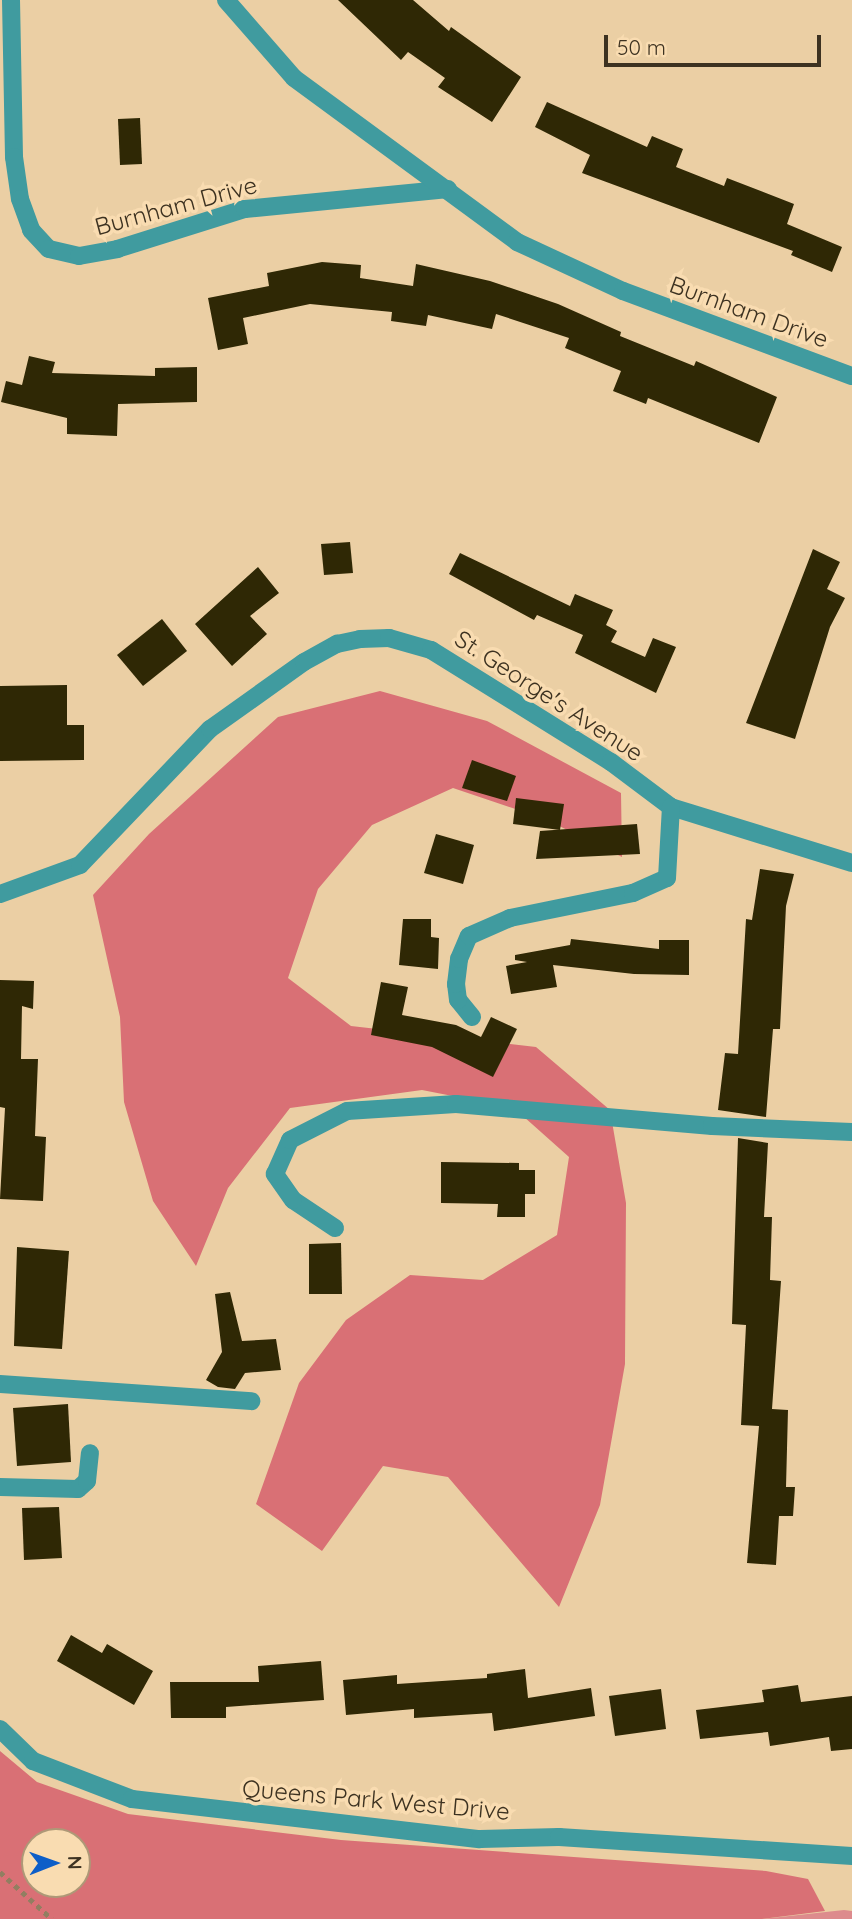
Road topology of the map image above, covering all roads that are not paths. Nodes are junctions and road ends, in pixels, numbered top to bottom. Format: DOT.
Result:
graph roads {
  1 [pos="11,0"];
  2 [pos="226,0"];
  3 [pos="449,189"];
  4 [pos="852,376"];
  5 [pos="671,807"];
  6 [pos="852,863"];
  7 [pos="1,894"];
  8 [pos="472,1017"];
  9 [pos="852,1132"];
  10 [pos="335,1228"];
  11 [pos="0,1384"];
  12 [pos="251,1401"];
  13 [pos="90,1453"];
  14 [pos="0,1488"];
  15 [pos="0,1729"];
  16 [pos="852,1856"];
  1 -- 3 [label="street, Burnham Drive"];
  2 -- 3 [label="street, Burnham Drive"];
  3 -- 4 [label="street, Burnham Drive"];
  5 -- 6 [label="street, St. George's Avenue"];
  5 -- 7 [label="street, St. George's Avenue"];
  5 -- 8 [label="street"];
  9 -- 10 [label="street"];
  11 -- 12 [label="street"];
  13 -- 14 [label="street"];
  15 -- 16 [label="street, Queens Park West Drive"];
}
